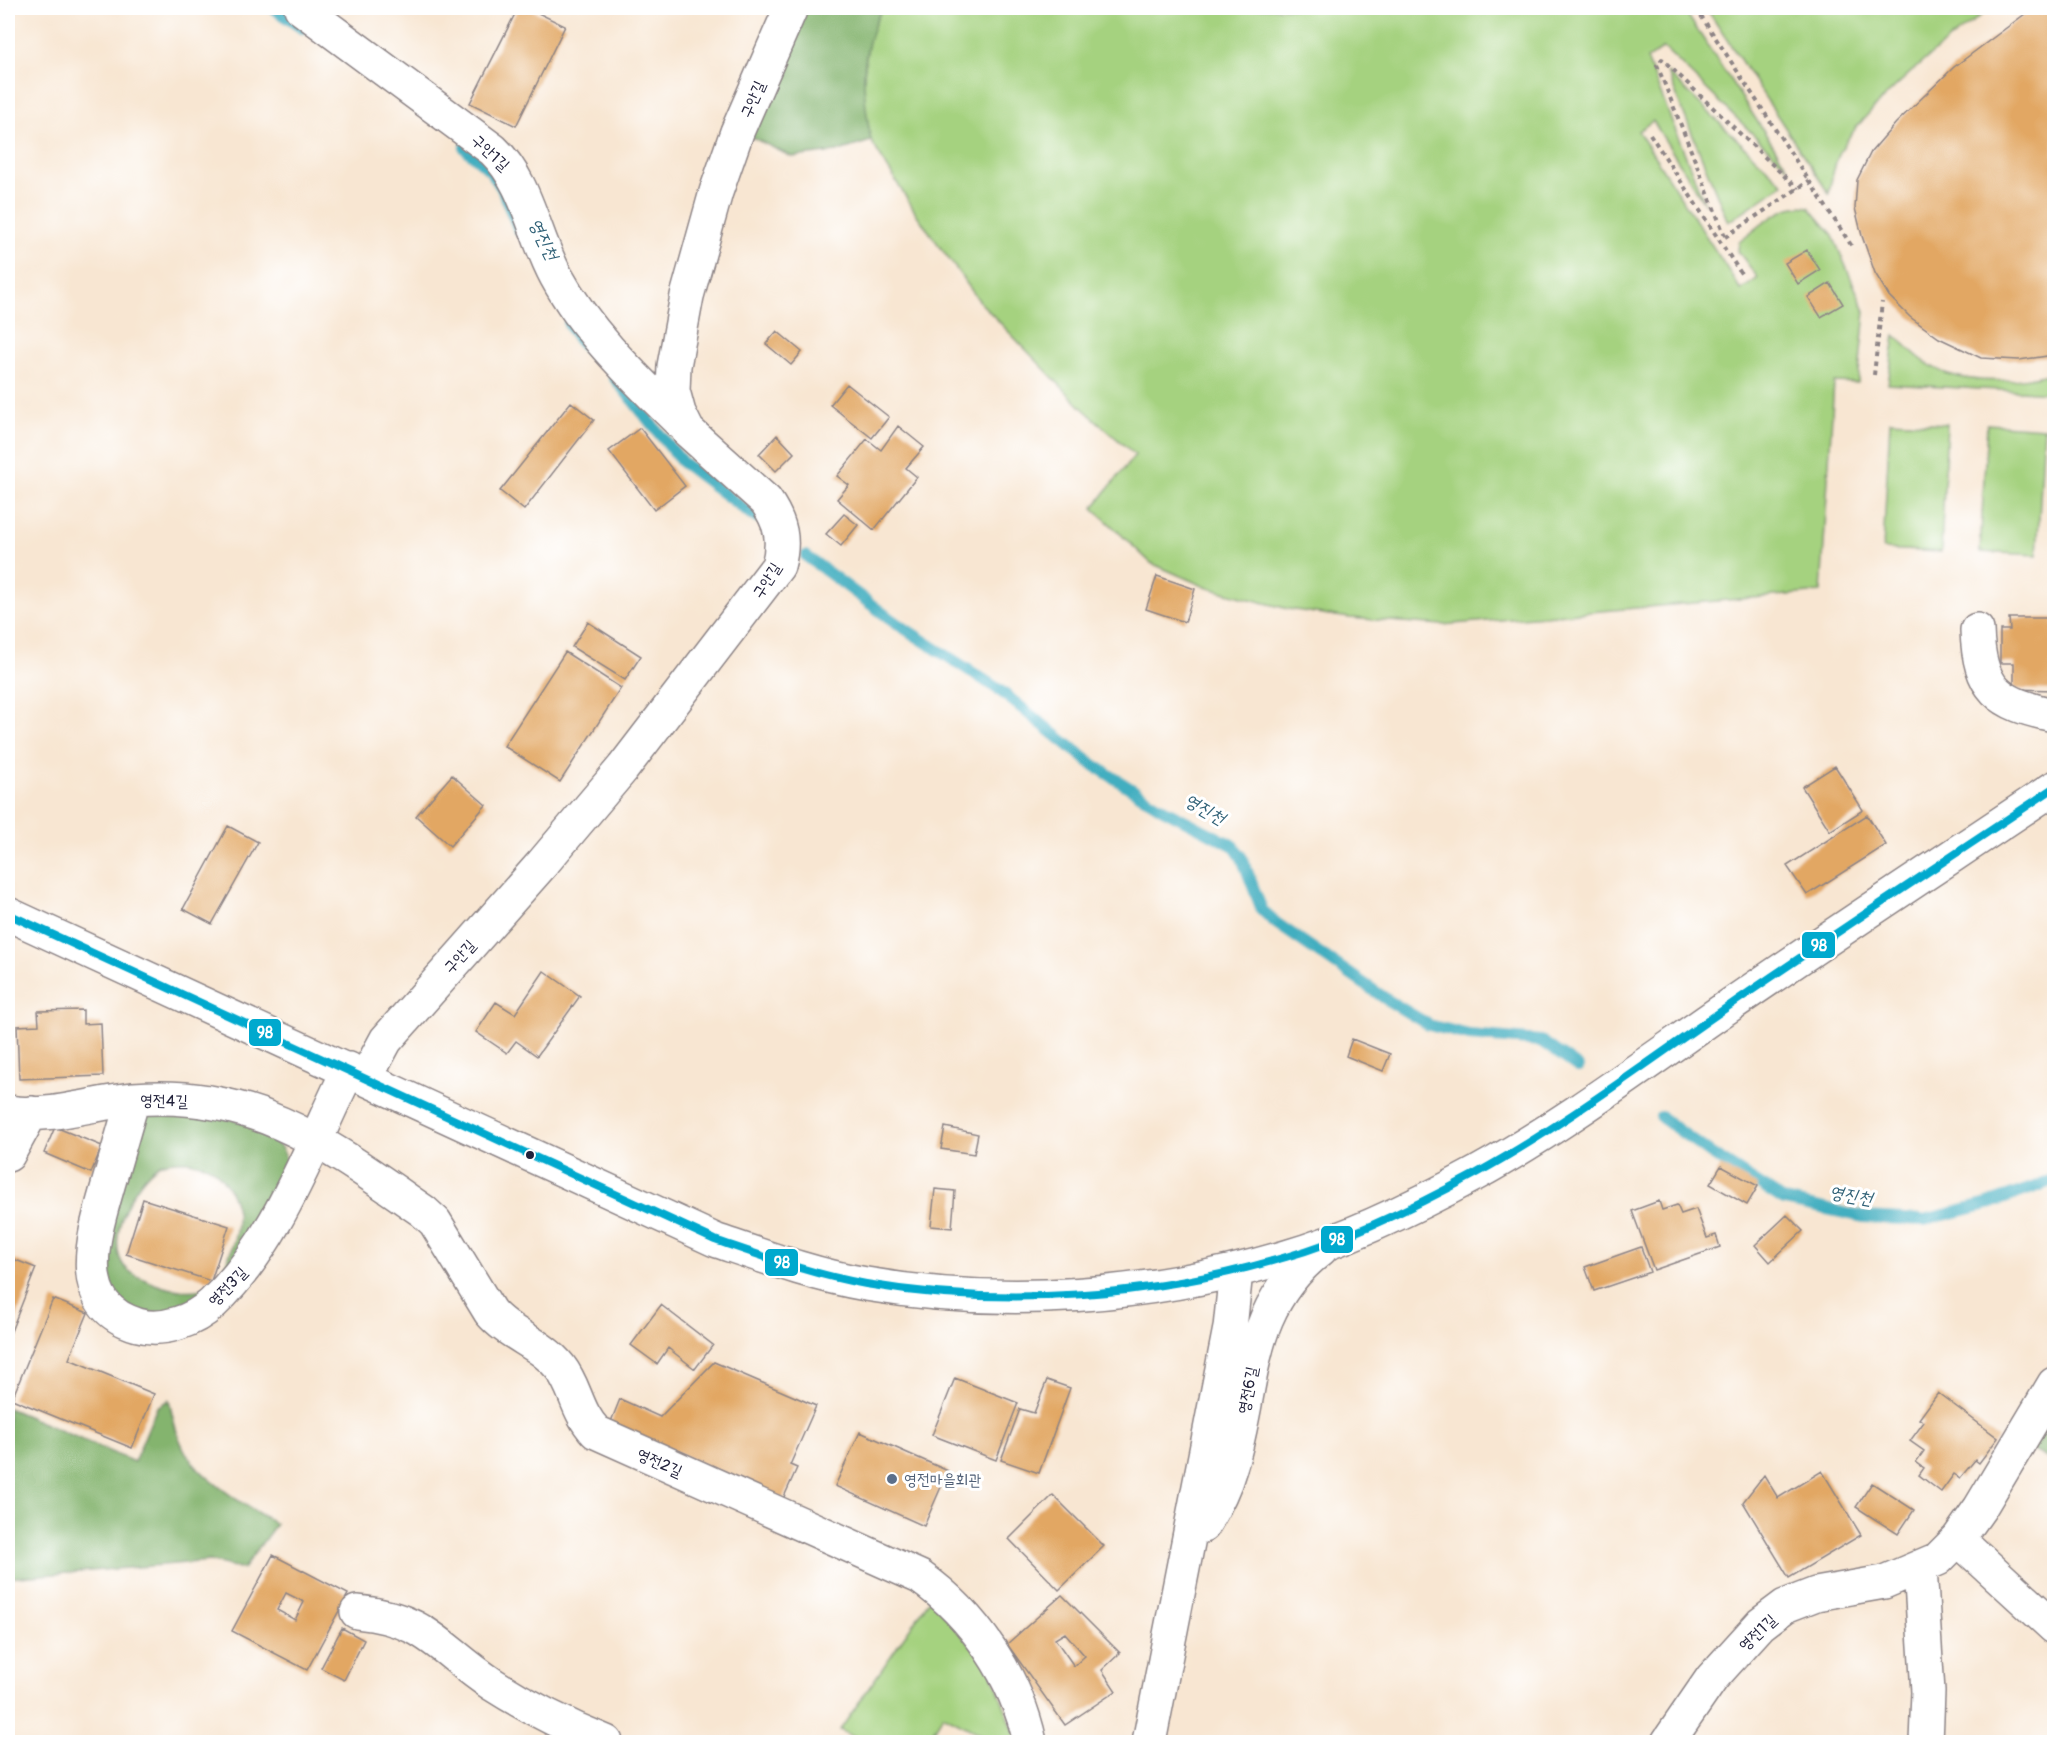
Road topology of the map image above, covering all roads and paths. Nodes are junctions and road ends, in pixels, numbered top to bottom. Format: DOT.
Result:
graph roads {
  1 [pos="301,8"];
  2 [pos="791,8"];
  3 [pos="1696,8"];
  4 [pos="1650,134"];
  5 [pos="1809,181"];
  6 [pos="1798,189"];
  7 [pos="1725,236"];
  8 [pos="1719,240"];
  9 [pos="1853,248"];
  10 [pos="1742,275"];
  11 [pos="1882,302"];
  12 [pos="1874,375"];
  13 [pos="688,431"];
  14 [pos="1977,630"];
  15 [pos="2055,715"];
  16 [pos="2055,788"];
  17 [pos="8,914"];
  18 [pos="358,1073"];
  19 [pos="133,1099"];
  20 [pos="19,1112"];
  21 [pos="315,1138"];
  22 [pos="8,1155"];
  23 [pos="1334,1239"];
  24 [pos="1236,1271"];
  25 [pos="2055,1384"];
  26 [pos="1958,1539"];
  27 [pos="1186,1557"];
  28 [pos="1920,1568"];
  29 [pos="357,1612"];
  30 [pos="2055,1627"];
  31 [pos="606,1743"];
  32 [pos="1030,1743"];
  33 [pos="1149,1743"];
  34 [pos="1668,1743"];
  35 [pos="1926,1743"];
  1 -- 13 [label="street, 구안1길"];
  2 -- 13 [label="street, 구안길"];
  3 -- 5 [label="path"];
  4 -- 8 [label="path"];
  5 -- 6 [label="path"];
  5 -- 9 [label="path"];
  6 -- 7 [label="path"];
  6 -- 7 [label="path"];
  7 -- 8 [label="path"];
  8 -- 10 [label="path"];
  11 -- 12 [label="path"];
  13 -- 18 [label="street, 구안길"];
  14 -- 15 [label="street"];
  16 -- 23 [label="street"];
  17 -- 18 [label="street"];
  18 -- 21 [label="street, 영전3길"];
  18 -- 24 [label="street"];
  19 -- 20 [label="street, 영전4길"];
  19 -- 21 [label="street, 영전4길"];
  19 -- 21 [label="street, 영전3길"];
  20 -- 22 [label="street"];
  21 -- 32 [label="street, 영전2길"];
  23 -- 24 [label="street"];
  23 -- 27 [label="street, 영전6길"];
  24 -- 27 [label="street, 영전6길"];
  25 -- 26 [label="street, 영전1길"];
  26 -- 28 [label="street, 영전1길"];
  26 -- 30 [label="street"];
  27 -- 33 [label="street, 영전6길"];
  28 -- 34 [label="street, 영전1길"];
  28 -- 35 [label="street"];
  29 -- 31 [label="street"];
}
